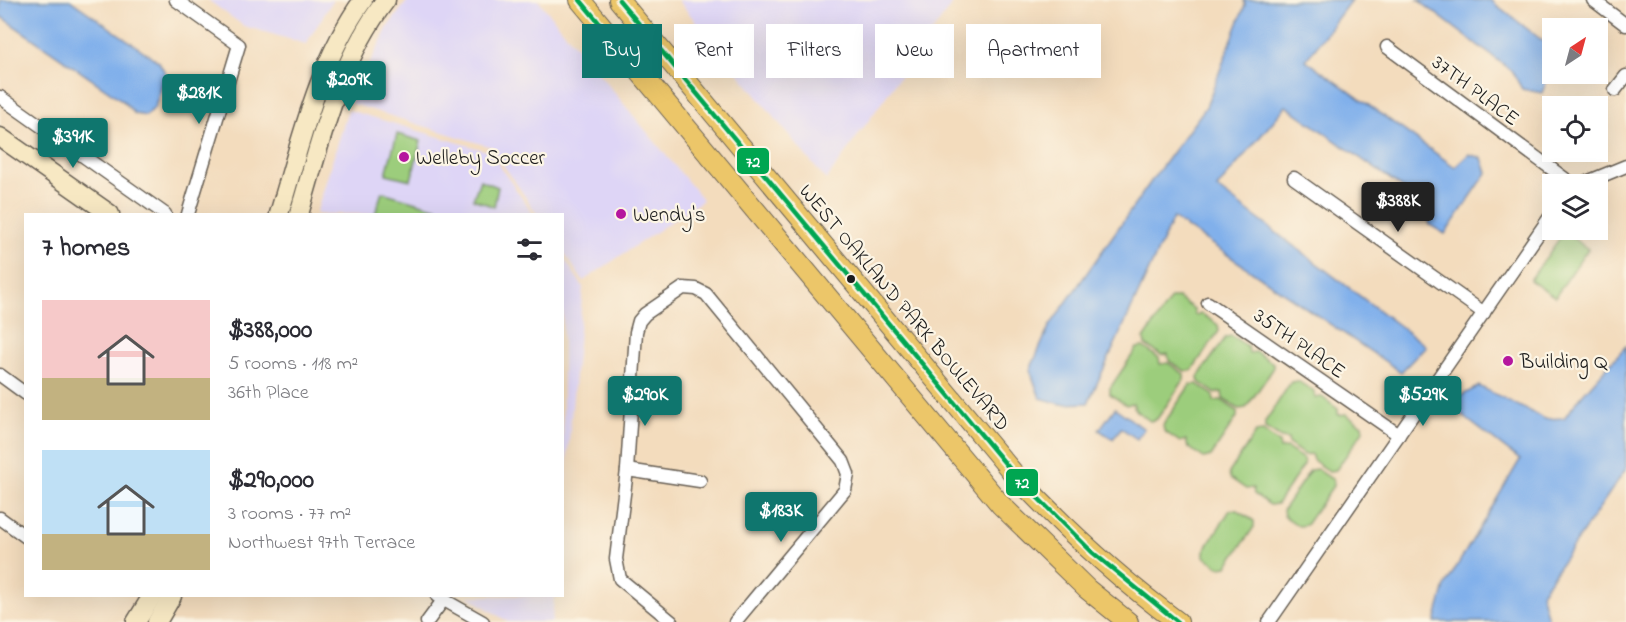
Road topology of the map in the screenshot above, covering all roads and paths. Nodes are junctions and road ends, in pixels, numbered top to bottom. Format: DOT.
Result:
graph roads {
  1 [pos="176,0"];
  2 [pos="363,0"];
  3 [pos="386,0"];
  4 [pos="580,0"];
  5 [pos="619,0"];
  6 [pos="1593,0"];
  7 [pos="1626,25"];
  8 [pos="1387,47"];
  9 [pos="1626,76"];
  10 [pos="1615,90"];
  11 [pos="0,97"];
  12 [pos="1,140"];
  13 [pos="1626,166"];
  14 [pos="1558,174"];
  15 [pos="1606,174"];
  16 [pos="1294,178"];
  17 [pos="98,211"];
  18 [pos="164,213"];
  19 [pos="188,213"];
  20 [pos="279,213"];
  21 [pos="299,213"];
  22 [pos="1542,229"];
  23 [pos="1208,303"];
  24 [pos="1484,313"];
  25 [pos="0,375"];
  26 [pos="24,393"];
  27 [pos="1399,435"];
  28 [pos="627,470"];
  29 [pos="700,481"];
  30 [pos="0,518"];
  31 [pos="24,536"];
  32 [pos="151,597"];
  33 [pos="171,597"];
  34 [pos="441,597"];
  35 [pos="136,622"];
  36 [pos="157,622"];
  37 [pos="428,622"];
  38 [pos="483,622"];
  39 [pos="672,622"];
  40 [pos="735,622"];
  41 [pos="1128,622"];
  42 [pos="1178,622"];
  43 [pos="1269,622"];
  1 -- 19 [label="street"];
  2 -- 20 [label="main road"];
  3 -- 21 [label="main road"];
  4 -- 41 [label="main road"];
  5 -- 42 [label="main road, WEST OAKLAND PARK BOULEVARD"];
  6 -- 7 [label="street"];
  8 -- 14 [label="street, 37TH PLACE"];
  9 -- 10 [label="street"];
  11 -- 18 [label="street"];
  12 -- 17 [label="main road"];
  13 -- 15 [label="street"];
  16 -- 24 [label="street"];
  22 -- 24 [label="street"];
  23 -- 27 [label="street, 35TH PLACE"];
  24 -- 27 [label="street"];
  25 -- 26 [label="street"];
  27 -- 43 [label="street"];
  28 -- 29 [label="street"];
  28 -- 39 [label="street"];
  28 -- 40 [label="street"];
  30 -- 31 [label="street"];
  32 -- 35 [label="main road"];
  33 -- 36 [label="main road"];
  34 -- 37 [label="street"];
  34 -- 38 [label="street"];
}
